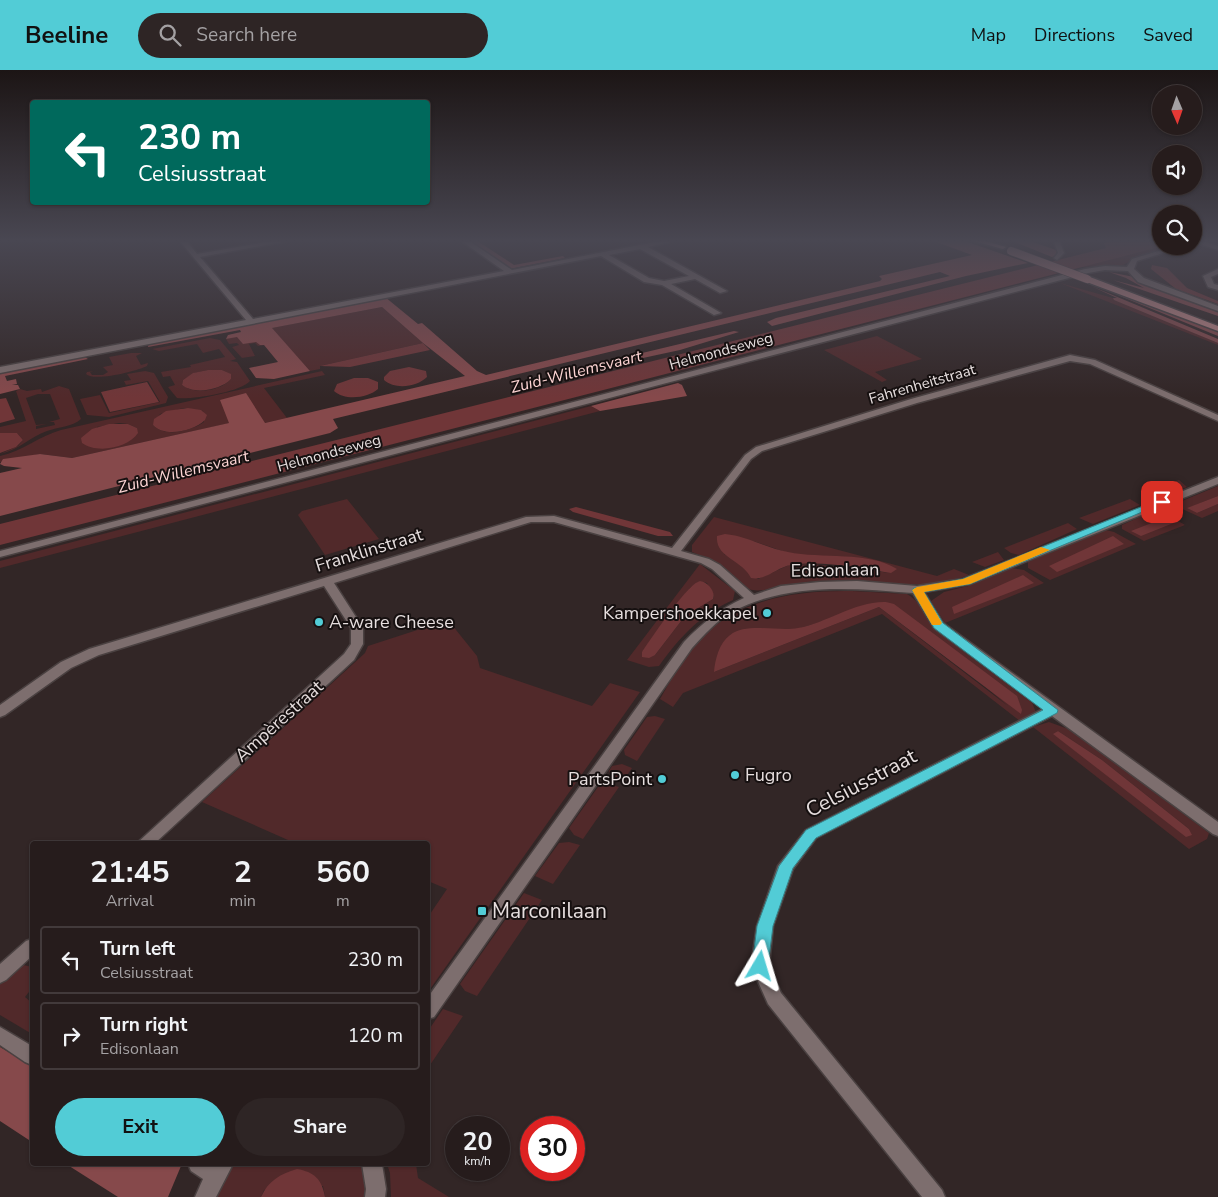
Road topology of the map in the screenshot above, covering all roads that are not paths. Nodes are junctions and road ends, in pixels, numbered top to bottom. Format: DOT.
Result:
graph roads {
  1 [pos="227,293"];
  2 [pos="398,293"];
  3 [pos="681,293"];
  4 [pos="1005,293"];
  5 [pos="1127,293"];
  6 [pos="1131,293"];
  7 [pos="1174,293"];
  8 [pos="1218,309"];
  9 [pos="717,313"];
  10 [pos="251,321"];
  11 [pos="1218,324"];
  12 [pos="1218,329"];
  13 [pos="0,370"];
  14 [pos="1218,418"];
  15 [pos="1218,480"];
  16 [pos="674,553"];
  17 [pos="0,554"];
  18 [pos="327,581"];
  19 [pos="917,590"];
  20 [pos="752,599"];
  21 [pos="1052,710"];
  22 [pos="0,712"];
  23 [pos="1218,830"];
  24 [pos="147,841"];
  25 [pos="30,948"];
  26 [pos="0,975"];
  27 [pos="430,1008"];
  28 [pos="0,1035"];
  29 [pos="30,1055"];
  30 [pos="372,1166"];
  31 [pos="212,1168"];
  32 [pos="205,1197"];
  33 [pos="375,1197"];
  34 [pos="935,1197"];
  1 -- 10 [label="street"];
  2 -- 10 [label="street"];
  3 -- 9 [label="street"];
  4 -- 17 [label="street, Helmondseweg"];
  5 -- 12 [label="main road"];
  6 -- 11 [label="main road"];
  7 -- 8 [label="street"];
  10 -- 13 [label="street"];
  14 -- 16 [label="street, Fahrenheitstraat"];
  15 -- 19 [label="street, Edisonlaan"];
  16 -- 18 [label="street, Franklinstraat"];
  16 -- 20 [label="street, Franklinstraat"];
  18 -- 22 [label="street, Franklinstraat"];
  18 -- 24 [label="street, Ampèrestraat"];
  19 -- 20 [label="street, Edisonlaan"];
  19 -- 21 [label="street"];
  20 -- 27 [label="street, Edisonlaan"];
  21 -- 23 [label="street"];
  21 -- 34 [label="street, Celsiusstraat"];
  25 -- 26 [label="street"];
  28 -- 29 [label="street"];
  30 -- 33 [label="street"];
  31 -- 32 [label="street"];
}
